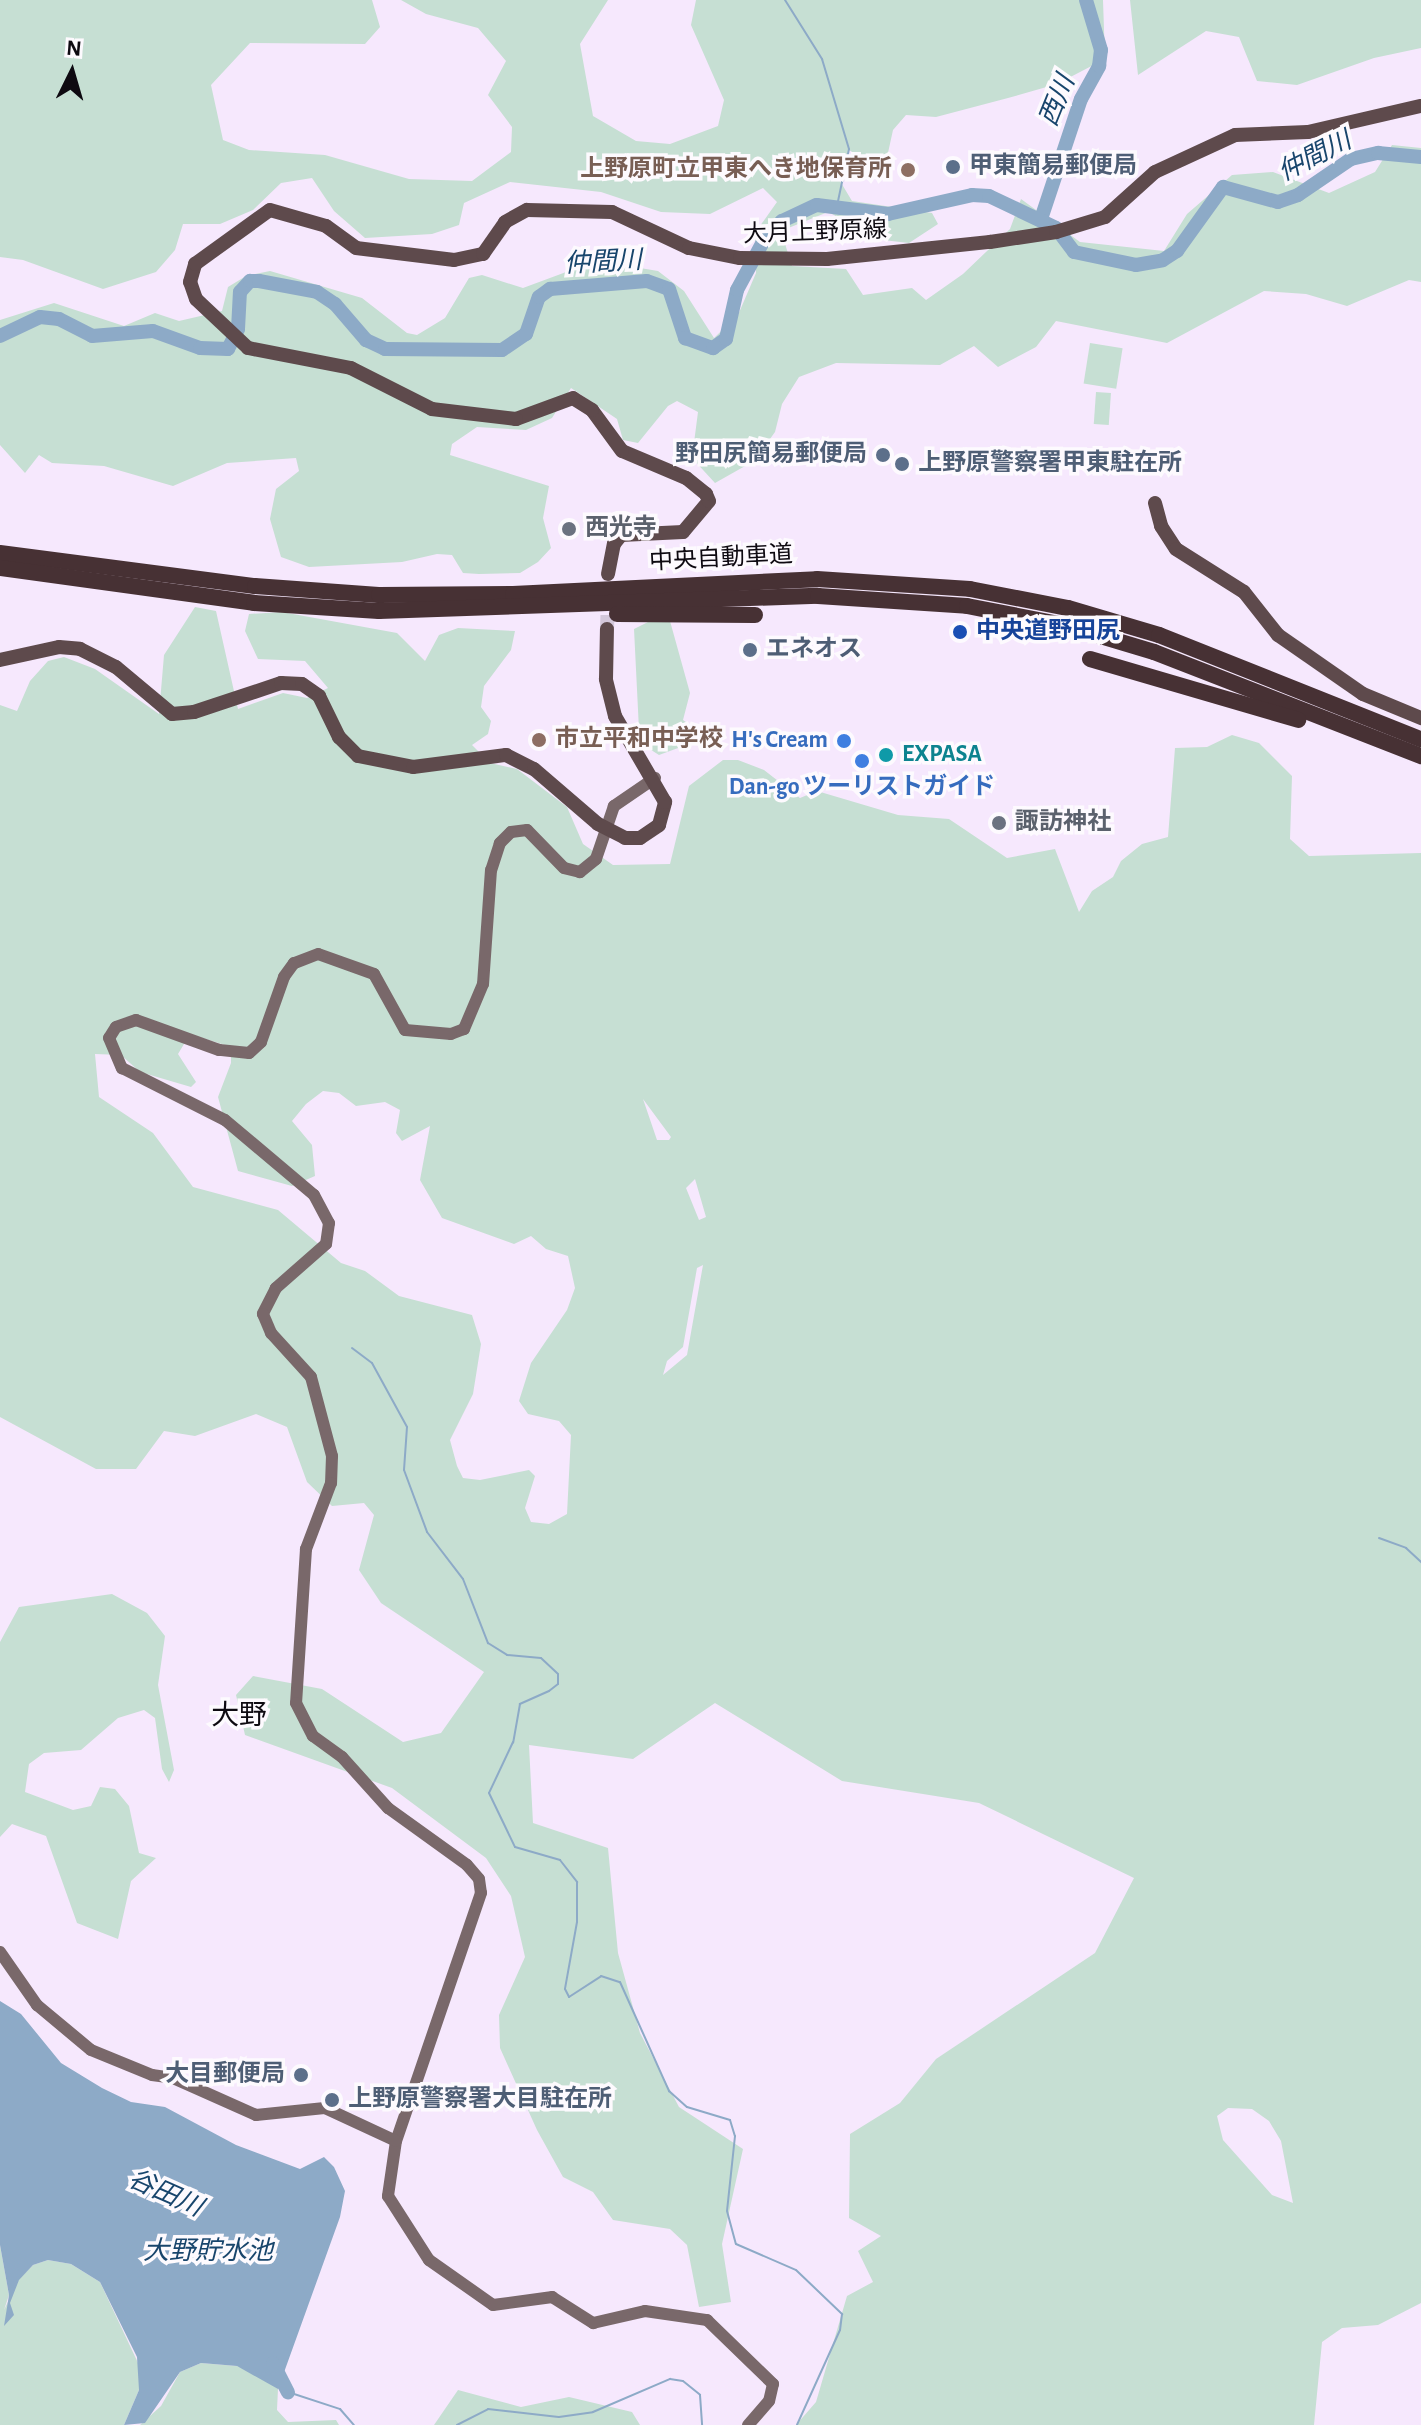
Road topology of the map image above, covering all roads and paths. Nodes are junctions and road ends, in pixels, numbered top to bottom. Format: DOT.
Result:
graph roads {
  1 [pos="1421,106"];
  2 [pos="1155,503"];
  3 [pos="0,553"];
  4 [pos="0,568"];
  5 [pos="608,574"];
  6 [pos="443,612"];
  7 [pos="755,615"];
  8 [pos="607,629"];
  9 [pos="1090,659"];
  10 [pos="0,660"];
  11 [pos="1421,718"];
  12 [pos="1421,739"];
  13 [pos="1416,754"];
  14 [pos="655,778"];
  15 [pos="0,1952"];
  16 [pos="396,2141"];
  17 [pos="748,2425"];
  1 -- 5 [label="main road, 大月上野原線"];
  2 -- 11 [label="main road"];
  3 -- 12 [label="highway, 中央自動車道"];
  4 -- 6 [label="highway, 中央自動車道"];
  6 -- 7 [label="highway"];
  6 -- 13 [label="highway, 中央自動車道"];
  8 -- 14 [label="main road"];
  9 -- 13 [label="highway"];
  10 -- 14 [label="main road"];
  14 -- 16 [label="main road"];
  15 -- 16 [label="main road"];
  16 -- 17 [label="main road"];
}
